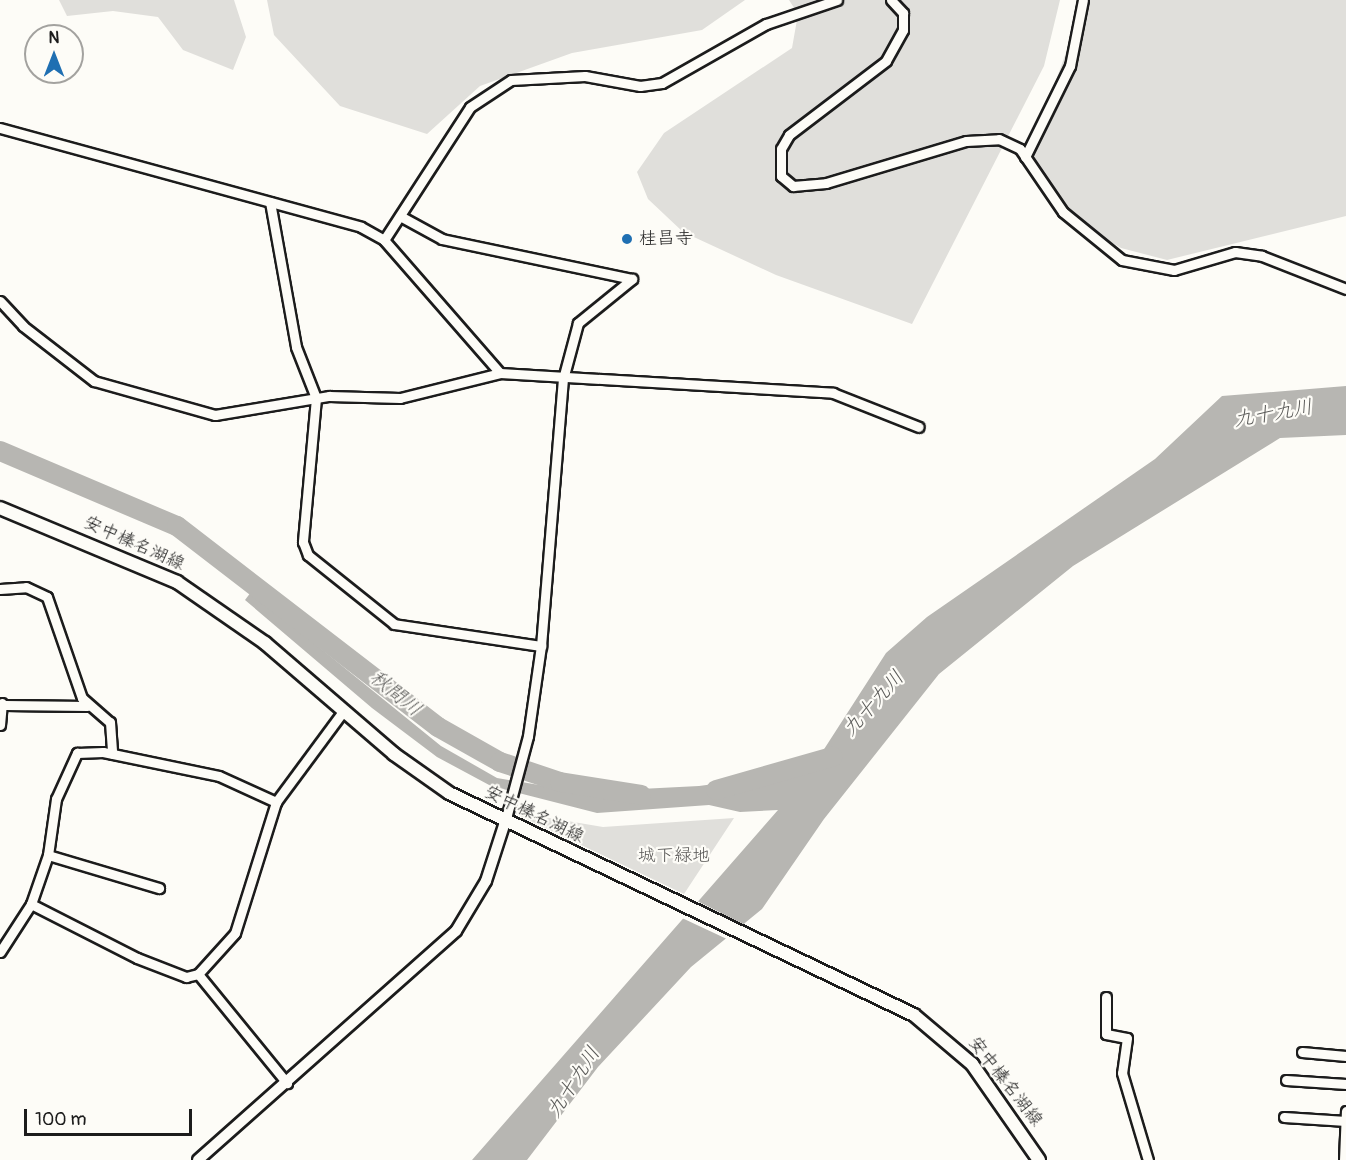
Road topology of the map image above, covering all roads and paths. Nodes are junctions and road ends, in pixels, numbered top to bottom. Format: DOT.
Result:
graph roads {
  1 [pos="837,0"];
  2 [pos="891,0"];
  3 [pos="1083,0"];
  4 [pos="0,128"];
  5 [pos="1025,157"];
  6 [pos="270,202"];
  7 [pos="400,216"];
  8 [pos="384,240"];
  9 [pos="1346,289"];
  10 [pos="0,301"];
  11 [pos="500,373"];
  12 [pos="563,379"];
  13 [pos="316,398"];
  14 [pos="919,428"];
  15 [pos="0,508"];
  16 [pos="0,589"];
  17 [pos="541,646"];
  18 [pos="2,703"];
  19 [pos="87,706"];
  20 [pos="344,710"];
  21 [pos="0,725"];
  22 [pos="112,754"];
  23 [pos="276,802"];
  24 [pos="505,822"];
  25 [pos="48,855"];
  26 [pos="159,888"];
  27 [pos="31,904"];
  28 [pos="0,952"];
  29 [pos="198,974"];
  30 [pos="1106,997"];
  31 [pos="1302,1052"];
  32 [pos="1346,1056"];
  33 [pos="1286,1080"];
  34 [pos="287,1083"];
  35 [pos="1346,1084"];
  36 [pos="1346,1111"];
  37 [pos="1284,1117"];
  38 [pos="1346,1121"];
  39 [pos="198,1160"];
  40 [pos="1040,1160"];
  41 [pos="1148,1160"];
  42 [pos="1344,1160"];
  1 -- 7 [label="street"];
  2 -- 5 [label="street"];
  3 -- 5 [label="street"];
  4 -- 6 [label="street"];
  5 -- 9 [label="street"];
  6 -- 8 [label="street"];
  6 -- 13 [label="street"];
  7 -- 8 [label="street"];
  7 -- 12 [label="street"];
  8 -- 11 [label="street"];
  10 -- 13 [label="street"];
  11 -- 12 [label="street"];
  11 -- 13 [label="street"];
  12 -- 14 [label="street"];
  12 -- 17 [label="street"];
  13 -- 17 [label="street"];
  15 -- 20 [label="main road, 安中榛名湖線"];
  16 -- 19 [label="street"];
  17 -- 24 [label="street"];
  18 -- 19 [label="street"];
  18 -- 21 [label="street"];
  19 -- 22 [label="street"];
  20 -- 23 [label="street"];
  20 -- 24 [label="main road, 安中榛名湖線"];
  22 -- 23 [label="street"];
  22 -- 25 [label="street"];
  23 -- 29 [label="street"];
  24 -- 34 [label="street"];
  24 -- 40 [label="main road, 安中榛名湖線"];
  25 -- 26 [label="street"];
  25 -- 27 [label="street"];
  27 -- 28 [label="street"];
  27 -- 29 [label="street"];
  29 -- 34 [label="street"];
  30 -- 41 [label="street"];
  31 -- 32 [label="street"];
  33 -- 35 [label="street"];
  34 -- 39 [label="street"];
  36 -- 38 [label="street"];
  37 -- 38 [label="street"];
  38 -- 42 [label="street"];
}
